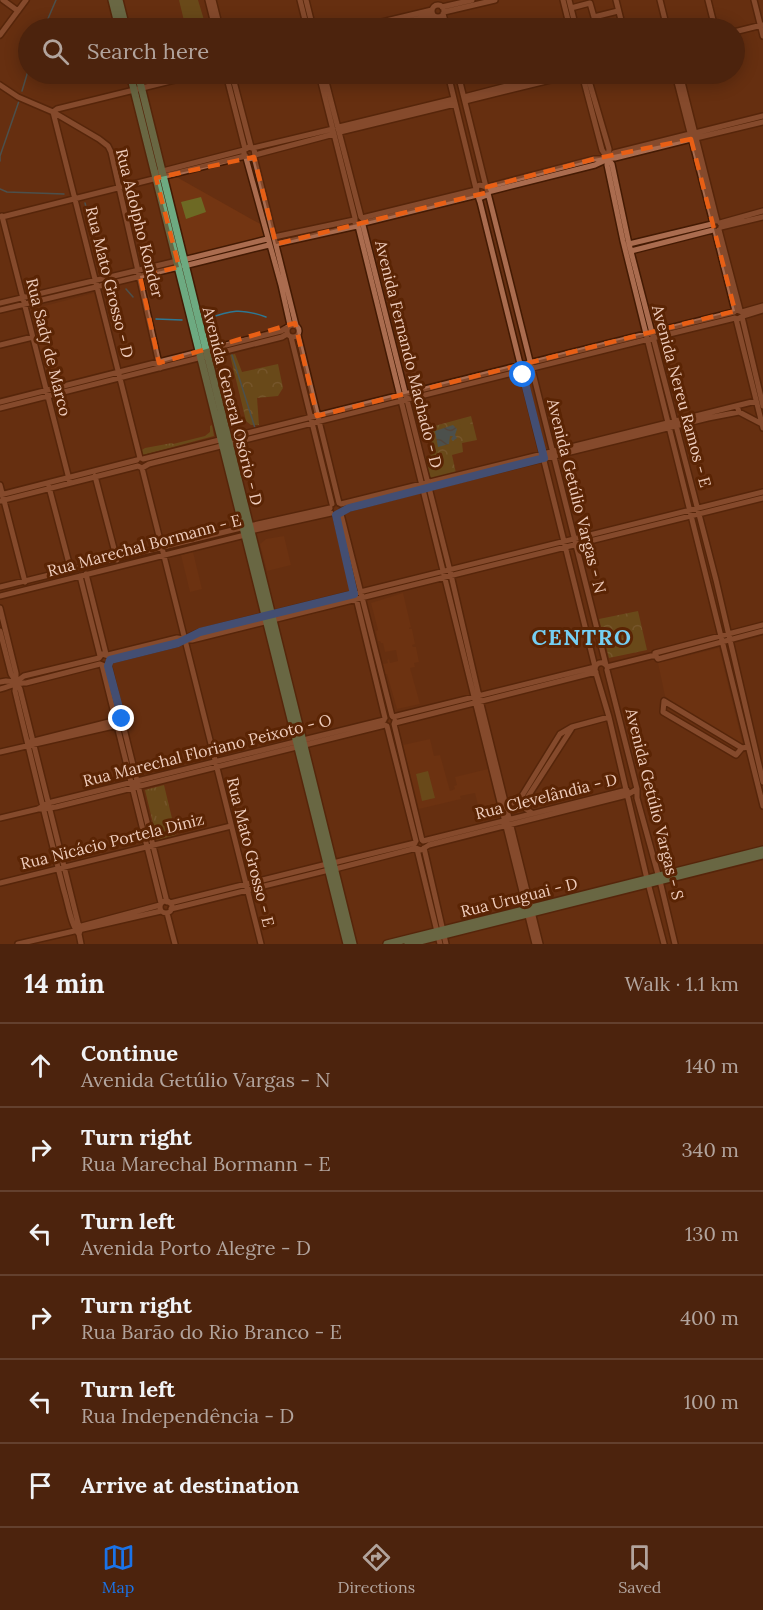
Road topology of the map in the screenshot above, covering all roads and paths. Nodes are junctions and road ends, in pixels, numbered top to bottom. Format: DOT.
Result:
graph roads {
  1 [pos="3,0"];
  2 [pos="26,0"];
  3 [pos="112,0"];
  4 [pos="119,0"];
  5 [pos="208,0"];
  6 [pos="213,0"];
  7 [pos="300,0"];
  8 [pos="306,0"];
  9 [pos="430,0"];
  10 [pos="472,0"];
  11 [pos="495,0"];
  12 [pos="563,0"];
  13 [pos="569,0"];
  14 [pos="616,0"];
  15 [pos="660,0"];
  16 [pos="708,0"];
  17 [pos="754,0"];
  18 [pos="442,8"];
  19 [pos="571,8"];
  20 [pos="18,11"];
  21 [pos="618,11"];
  22 [pos="433,13"];
  23 [pos="214,15"];
  24 [pos="116,18"];
  25 [pos="124,18"];
  26 [pos="214,18"];
  27 [pos="215,18"];
  28 [pos="304,18"];
  29 [pos="310,18"];
  30 [pos="408,18"];
  31 [pos="415,18"];
  32 [pos="434,18"];
  33 [pos="568,18"];
  34 [pos="574,18"];
  35 [pos="620,18"];
  36 [pos="664,18"];
  37 [pos="712,18"];
  38 [pos="762,25"];
  39 [pos="745,29"];
  40 [pos="0,35"];
  41 [pos="763,36"];
  42 [pos="136,84"];
  43 [pos="147,84"];
  44 [pos="152,84"];
  45 [pos="229,84"];
  46 [pos="234,84"];
  47 [pos="322,84"];
  48 [pos="326,84"];
  49 [pos="451,84"];
  50 [pos="460,84"];
  51 [pos="518,84"];
  52 [pos="527,84"];
  53 [pos="585,84"];
  54 [pos="590,84"];
  55 [pos="678,84"];
  56 [pos="682,84"];
  57 [pos="0,86"];
  58 [pos="138,87"];
  59 [pos="480,95"];
  60 [pos="464,99"];
  61 [pos="455,101"];
  62 [pos="53,112"];
  63 [pos="763,116"];
  64 [pos="755,121"];
  65 [pos="763,122"];
  66 [pos="336,130"];
  67 [pos="693,136"];
  68 [pos="247,151"];
  69 [pos="255,156"];
  70 [pos="608,159"];
  71 [pos="159,174"];
  72 [pos="119,187"];
  73 [pos="487,190"];
  74 [pos="477,192"];
  75 [pos="75,198"];
  76 [pos="761,214"];
  77 [pos="1,217"];
  78 [pos="359,222"];
  79 [pos="716,226"];
  80 [pos="272,241"];
  81 [pos="630,244"];
  82 [pos="642,245"];
  83 [pos="631,251"];
  84 [pos="181,263"];
  85 [pos="139,273"];
  86 [pos="95,280"];
  87 [pos="97,286"];
  88 [pos="24,301"];
  89 [pos="0,303"];
  90 [pos="763,308"];
  91 [pos="0,310"];
  92 [pos="738,314"];
  93 [pos="290,330"];
  94 [pos="298,335"];
  95 [pos="649,336"];
  96 [pos="33,337"];
  97 [pos="0,345"];
  98 [pos="203,354"];
  99 [pos="159,365"];
  100 [pos="530,365"];
  101 [pos="521,368"];
  102 [pos="119,375"];
  103 [pos="761,386"];
  104 [pos="47,394"];
  105 [pos="407,396"];
  106 [pos="399,398"];
  107 [pos="26,399"];
  108 [pos="0,402"];
  109 [pos="761,404"];
  110 [pos="0,408"];
  111 [pos="738,409"];
  112 [pos="314,419"];
  113 [pos="672,424"];
  114 [pos="762,426"];
  115 [pos="225,442"];
  116 [pos="553,454"];
  117 [pos="543,456"];
  118 [pos="141,463"];
  119 [pos="95,474"];
  120 [pos="69,481"];
  121 [pos="0,485"];
  122 [pos="426,485"];
  123 [pos="49,486"];
  124 [pos="763,492"];
  125 [pos="2,497"];
  126 [pos="763,498"];
  127 [pos="336,509"];
  128 [pos="699,512"];
  129 [pos="691,513"];
  130 [pos="247,530"];
  131 [pos="204,537"];
  132 [pos="575,542"];
  133 [pos="565,544"];
  134 [pos="206,545"];
  135 [pos="162,548"];
  136 [pos="164,556"];
  137 [pos="117,559"];
  138 [pos="81,567"];
  139 [pos="119,567"];
  140 [pos="71,570"];
  141 [pos="448,573"];
  142 [pos="83,576"];
  143 [pos="73,578"];
  144 [pos="25,581"];
  145 [pos="0,587"];
  146 [pos="27,590"];
  147 [pos="0,596"];
  148 [pos="358,596"];
  149 [pos="0,608"];
  150 [pos="269,618"];
  151 [pos="763,625"];
  152 [pos="0,631"];
  153 [pos="763,631"];
  154 [pos="725,638"];
  155 [pos="5,639"];
  156 [pos="184,639"];
  157 [pos="104,660"];
  158 [pos="375,666"];
  159 [pos="607,667"];
  160 [pos="596,671"];
  161 [pos="0,682"];
  162 [pos="16,682"];
  163 [pos="0,689"];
  164 [pos="477,699"];
  165 [pos="609,717"];
  166 [pos="393,720"];
  167 [pos="119,722"];
  168 [pos="385,722"];
  169 [pos="300,743"];
  170 [pos="30,744"];
  171 [pos="745,748"];
  172 [pos="0,752"];
  173 [pos="759,760"];
  174 [pos="215,764"];
  175 [pos="763,782"];
  176 [pos="135,784"];
  177 [pos="637,789"];
  178 [pos="626,793"];
  179 [pos="525,797"];
  180 [pos="505,801"];
  181 [pos="763,806"];
  182 [pos="45,807"];
  183 [pos="532,813"];
  184 [pos="0,818"];
  185 [pos="507,822"];
  186 [pos="231,826"];
  187 [pos="420,845"];
  188 [pos="150,846"];
  189 [pos="763,850"];
  190 [pos="763,855"];
  191 [pos="331,866"];
  192 [pos="61,868"];
  193 [pos="659,879"];
  194 [pos="648,881"];
  195 [pos="0,883"];
  196 [pos="246,887"];
  197 [pos="165,907"];
  198 [pos="529,911"];
  199 [pos="76,930"];
  200 [pos="440,935"];
  201 [pos="18,944"];
  202 [pos="81,944"];
  203 [pos="175,944"];
  204 [pos="261,944"];
  205 [pos="347,944"];
  206 [pos="353,944"];
  207 [pos="387,944"];
  208 [pos="408,944"];
  209 [pos="446,944"];
  210 [pos="535,944"];
  211 [pos="540,944"];
  212 [pos="664,944"];
  213 [pos="675,944"];
  1 -- 20 [label="street"];
  2 -- 20 [label="street"];
  3 -- 24 [label="main road"];
  4 -- 25 [label="main road"];
  5 -- 23 [label="street"];
  6 -- 23 [label="street"];
  7 -- 28 [label="street"];
  8 -- 29 [label="street"];
  9 -- 22 [label="street"];
  10 -- 18 [label="street"];
  11 -- 18 [label="street"];
  12 -- 33 [label="street"];
  13 -- 19 [label="street"];
  14 -- 21 [label="street"];
  15 -- 36 [label="street"];
  16 -- 37 [label="street"];
  17 -- 38 [label="street"];
  18 -- 22 [label="street"];
  18 -- 22 [label="street"];
  19 -- 21 [label="street"];
  19 -- 34 [label="street"];
  20 -- 40 [label="street"];
  21 -- 35 [label="street"];
  22 -- 30 [label="street"];
  22 -- 31 [label="street"];
  22 -- 32 [label="street"];
  23 -- 26 [label="street"];
  23 -- 27 [label="street"];
  38 -- 39 [label="street"];
  38 -- 41 [label="street"];
  42 -- 58 [label="main road, Avenida General Osório - D"];
  43 -- 58 [label="street"];
  44 -- 58 [label="street"];
  45 -- 68 [label="street"];
  46 -- 68 [label="street"];
  47 -- 66 [label="street, Avenida Fernando Machado - D"];
  48 -- 66 [label="street, Avenida Fernando Machado - D"];
  49 -- 61 [label="street, Avenida Getúlio Vargas - N"];
  50 -- 60 [label="street, Avenida Getúlio Vargas - N"];
  51 -- 59 [label="street"];
  52 -- 59 [label="street"];
  53 -- 70 [label="street, Avenida Nereu Ramos - E"];
  54 -- 70 [label="street, Avenida Nereu Ramos - E"];
  55 -- 67 [label="street"];
  56 -- 67 [label="street"];
  57 -- 62 [label="street, Rua Adolpho Konder"];
  58 -- 62 [label="street"];
  58 -- 71 [label="main road, Avenida General Osório - D"];
  59 -- 60 [label="street"];
  60 -- 73 [label="street, Avenida Getúlio Vargas - N"];
  61 -- 66 [label="street"];
  61 -- 74 [label="street, Avenida Getúlio Vargas - N"];
  62 -- 72 [label="street, Rua Adolpho Konder"];
  62 -- 75 [label="street, Rua Mato Grosso - D"];
  63 -- 64 [label="street"];
  64 -- 65 [label="street"];
  64 -- 67 [label="street"];
  66 -- 68 [label="street"];
  66 -- 69 [label="street"];
  66 -- 78 [label="street, Avenida Fernando Machado - D"];
  67 -- 70 [label="street"];
  67 -- 79 [label="street"];
  68 -- 69 [label="street"];
  68 -- 69 [label="street"];
  68 -- 71 [label="street"];
  68 -- 80 [label="street"];
  69 -- 80 [label="street"];
  70 -- 73 [label="street"];
  70 -- 81 [label="street, Avenida Nereu Ramos - E"];
  70 -- 95 [label="street, Avenida Nereu Ramos - E"];
  71 -- 72 [label="street"];
  71 -- 84 [label="main road, Avenida General Osório - D"];
  72 -- 75 [label="street"];
  72 -- 85 [label="street, Rua Adolpho Konder"];
  73 -- 74 [label="street"];
  73 -- 74 [label="street"];
  73 -- 100 [label="street, Avenida Getúlio Vargas - N"];
  74 -- 78 [label="street"];
  74 -- 101 [label="street, Avenida Getúlio Vargas - N"];
  75 -- 77 [label="street"];
  75 -- 86 [label="street, Rua Mato Grosso - D"];
  76 -- 79 [label="street"];
  77 -- 88 [label="street, Rua Sady de Marco"];
  78 -- 80 [label="street"];
  78 -- 105 [label="street, Avenida Fernando Machado - D"];
  78 -- 106 [label="street, Avenida Fernando Machado - D"];
  79 -- 82 [label="street"];
  79 -- 92 [label="street"];
  80 -- 84 [label="street"];
  80 -- 93 [label="street"];
  81 -- 82 [label="street"];
  81 -- 83 [label="street, Avenida Nereu Ramos - E"];
  82 -- 83 [label="street"];
  83 -- 95 [label="street, Avenida Nereu Ramos - E"];
  84 -- 85 [label="street"];
  84 -- 98 [label="main road, Avenida General Osório - D"];
  85 -- 86 [label="street"];
  85 -- 87 [label="street"];
  85 -- 99 [label="street, Rua Adolpho Konder"];
  86 -- 87 [label="street, Rua Mato Grosso - D"];
  86 -- 88 [label="street"];
  87 -- 88 [label="street"];
  87 -- 102 [label="street, Rua Mato Grosso - D"];
  88 -- 89 [label="street"];
  88 -- 91 [label="street"];
  88 -- 96 [label="street, Rua Sady de Marco"];
  90 -- 92 [label="street"];
  92 -- 95 [label="street"];
  92 -- 103 [label="street"];
  92 -- 109 [label="street"];
  93 -- 94 [label="street"];
  93 -- 94 [label="street"];
  93 -- 98 [label="street"];
  93 -- 112 [label="street"];
  94 -- 112 [label="street"];
  95 -- 100 [label="street"];
  95 -- 113 [label="street, Avenida Nereu Ramos - E"];
  96 -- 97 [label="street"];
  96 -- 104 [label="street, Rua Sady de Marco"];
  98 -- 99 [label="street"];
  98 -- 115 [label="main road, Avenida General Osório - D"];
  99 -- 102 [label="street"];
  100 -- 101 [label="street"];
  100 -- 116 [label="street, Avenida Getúlio Vargas - N"];
  101 -- 105 [label="street"];
  101 -- 117 [label="street, Avenida Getúlio Vargas - N"];
  102 -- 104 [label="street"];
  102 -- 118 [label="street, Rua Mato Grosso - D"];
  103 -- 109 [label="street"];
  104 -- 107 [label="street"];
  104 -- 120 [label="street, Rua Sady de Marco"];
  105 -- 106 [label="street"];
  105 -- 122 [label="street, Avenida Fernando Machado - D"];
  106 -- 112 [label="street"];
  106 -- 122 [label="street, Avenida Fernando Machado - D"];
  107 -- 108 [label="street"];
  107 -- 110 [label="street"];
  109 -- 111 [label="street, Rua Marechal Bormann - E"];
  109 -- 114 [label="street"];
  111 -- 113 [label="street, Rua Marechal Bormann - E"];
  111 -- 114 [label="street"];
  112 -- 115 [label="street"];
  112 -- 127 [label="street"];
  113 -- 116 [label="street, Rua Marechal Bormann - E"];
  113 -- 128 [label="street, Avenida Nereu Ramos - E"];
  113 -- 129 [label="street, Avenida Nereu Ramos - E"];
  115 -- 118 [label="street"];
  115 -- 130 [label="main road, Avenida General Osório - D"];
  116 -- 117 [label="street, Rua Marechal Bormann - E"];
  116 -- 132 [label="street, Avenida Getúlio Vargas - N"];
  117 -- 122 [label="street, Rua Marechal Bormann - E"];
  117 -- 133 [label="street, Avenida Getúlio Vargas - N"];
  118 -- 119 [label="street"];
  118 -- 135 [label="street, Rua Mato Grosso - D"];
  119 -- 120 [label="street"];
  119 -- 137 [label="street"];
  120 -- 123 [label="street"];
  121 -- 125 [label="street"];
  122 -- 127 [label="street, Rua Marechal Bormann - E"];
  122 -- 141 [label="street, Avenida Fernando Machado - D"];
  123 -- 125 [label="street"];
  123 -- 140 [label="street"];
  124 -- 128 [label="street"];
  125 -- 144 [label="street"];
  126 -- 128 [label="street"];
  127 -- 130 [label="street, Rua Marechal Bormann - E"];
  127 -- 148 [label="street"];
  128 -- 129 [label="street"];
  128 -- 154 [label="street, Avenida Nereu Ramos - E"];
  129 -- 132 [label="street"];
  129 -- 154 [label="street, Avenida Nereu Ramos - E"];
  130 -- 131 [label="street, Rua Marechal Bormann - E"];
  130 -- 134 [label="street, Rua Marechal Bormann - E"];
  130 -- 150 [label="main road, Avenida General Osório - D"];
  131 -- 134 [label="street"];
  131 -- 135 [label="street, Rua Marechal Bormann - E"];
  132 -- 133 [label="street"];
  132 -- 159 [label="street, Avenida Getúlio Vargas - N"];
  133 -- 141 [label="street"];
  133 -- 160 [label="street, Avenida Getúlio Vargas - N"];
  134 -- 136 [label="street, Rua Marechal Bormann - E"];
  135 -- 136 [label="street, Rua Mato Grosso - D"];
  135 -- 137 [label="street, Rua Marechal Bormann - E"];
  136 -- 139 [label="street, Rua Marechal Bormann - E"];
  136 -- 156 [label="street, Rua Mato Grosso - D"];
  137 -- 138 [label="street, Rua Marechal Bormann - E"];
  137 -- 139 [label="street"];
  138 -- 140 [label="street, Rua Marechal Bormann - E"];
  138 -- 142 [label="street"];
  139 -- 142 [label="street, Rua Marechal Bormann - E"];
  140 -- 143 [label="street"];
  140 -- 144 [label="street, Rua Marechal Bormann - E"];
  141 -- 148 [label="street"];
  141 -- 164 [label="street, Avenida Fernando Machado - D"];
  142 -- 143 [label="street, Rua Marechal Bormann - E"];
  142 -- 157 [label="street"];
  143 -- 146 [label="street, Rua Marechal Bormann - E"];
  144 -- 145 [label="street, Rua Marechal Bormann - E"];
  144 -- 146 [label="street"];
  146 -- 147 [label="street, Rua Marechal Bormann - E"];
  148 -- 150 [label="street"];
  148 -- 158 [label="street"];
  149 -- 155 [label="street"];
  150 -- 156 [label="street"];
  150 -- 169 [label="main road, Avenida General Osório - D"];
  151 -- 154 [label="street"];
  152 -- 155 [label="street"];
  153 -- 154 [label="street"];
  154 -- 159 [label="street"];
  154 -- 171 [label="street"];
  154 -- 173 [label="street"];
  155 -- 162 [label="street"];
  156 -- 157 [label="street"];
  156 -- 174 [label="street, Rua Mato Grosso - D"];
  157 -- 162 [label="street"];
  157 -- 167 [label="street"];
  158 -- 166 [label="street"];
  158 -- 168 [label="street"];
  159 -- 160 [label="street"];
  159 -- 160 [label="street"];
  159 -- 177 [label="street, Avenida Getúlio Vargas - S"];
  160 -- 164 [label="street"];
  160 -- 165 [label="street, Avenida Getúlio Vargas - S"];
  161 -- 162 [label="street"];
  162 -- 163 [label="street"];
  162 -- 170 [label="street"];
  164 -- 166 [label="street"];
  164 -- 180 [label="street"];
  164 -- 185 [label="street"];
  165 -- 178 [label="street, Avenida Getúlio Vargas - S"];
  165 -- 179 [label="street"];
  166 -- 168 [label="street"];
  166 -- 168 [label="street"];
  166 -- 187 [label="street"];
  167 -- 170 [label="street"];
  167 -- 176 [label="street"];
  168 -- 169 [label="street, Rua Marechal Floriano Peixoto - O"];
  168 -- 187 [label="street"];
  169 -- 174 [label="street, Rua Marechal Floriano Peixoto - O"];
  169 -- 191 [label="main road, Avenida General Osório - D"];
  170 -- 172 [label="street"];
  170 -- 182 [label="street"];
  171 -- 171 [label="street"];
  171 -- 173 [label="street"];
  173 -- 175 [label="street"];
  173 -- 181 [label="street"];
  174 -- 176 [label="street, Rua Marechal Floriano Peixoto - O"];
  174 -- 186 [label="street, Rua Mato Grosso - E"];
  176 -- 182 [label="street, Rua Marechal Floriano Peixoto - O"];
  176 -- 188 [label="street"];
  177 -- 178 [label="street, Rua Clevelândia - D"];
  177 -- 193 [label="street, Avenida Getúlio Vargas - S"];
  178 -- 183 [label="street, Rua Clevelândia - D"];
  178 -- 185 [label="street, Rua Clevelândia - D"];
  178 -- 194 [label="street, Avenida Getúlio Vargas - S"];
  179 -- 180 [label="street"];
  179 -- 183 [label="street"];
  180 -- 183 [label="street"];
  180 -- 185 [label="street"];
  182 -- 184 [label="street, Rua Marechal Floriano Peixoto - O"];
  182 -- 192 [label="street"];
  183 -- 185 [label="street, Rua Clevelândia - D"];
  185 -- 187 [label="street, Rua Clevelândia - D"];
  185 -- 198 [label="street"];
  186 -- 188 [label="street, Rua Nicácio Portela Diniz"];
  186 -- 196 [label="street, Rua Mato Grosso - E"];
  187 -- 191 [label="street, Rua Clevelândia - D"];
  187 -- 200 [label="street"];
  188 -- 192 [label="street, Rua Nicácio Portela Diniz"];
  188 -- 197 [label="street"];
  189 -- 193 [label="main road"];
  190 -- 193 [label="main road"];
  191 -- 196 [label="street, Rua Clevelândia - D"];
  191 -- 205 [label="main road"];
  191 -- 206 [label="main road"];
  192 -- 195 [label="street, Rua Nicácio Portela Diniz"];
  192 -- 199 [label="street"];
  193 -- 194 [label="main road, Rua Uruguai - D"];
  193 -- 213 [label="street, Avenida Getúlio Vargas - S"];
  194 -- 198 [label="main road, Rua Uruguai - D"];
  194 -- 212 [label="street, Avenida Getúlio Vargas - S"];
  196 -- 197 [label="street, Rua Clevelândia - D"];
  196 -- 204 [label="street, Rua Mato Grosso - E"];
  197 -- 199 [label="street, Rua Clevelândia - D"];
  197 -- 203 [label="street"];
  198 -- 200 [label="main road, Rua Uruguai - D"];
  198 -- 210 [label="street"];
  198 -- 211 [label="street"];
  199 -- 201 [label="street, Rua Clevelândia - D"];
  199 -- 202 [label="street"];
  200 -- 207 [label="main road, Rua Uruguai - D"];
  200 -- 208 [label="main road, Rua Uruguai - D"];
  200 -- 209 [label="street"];
}
